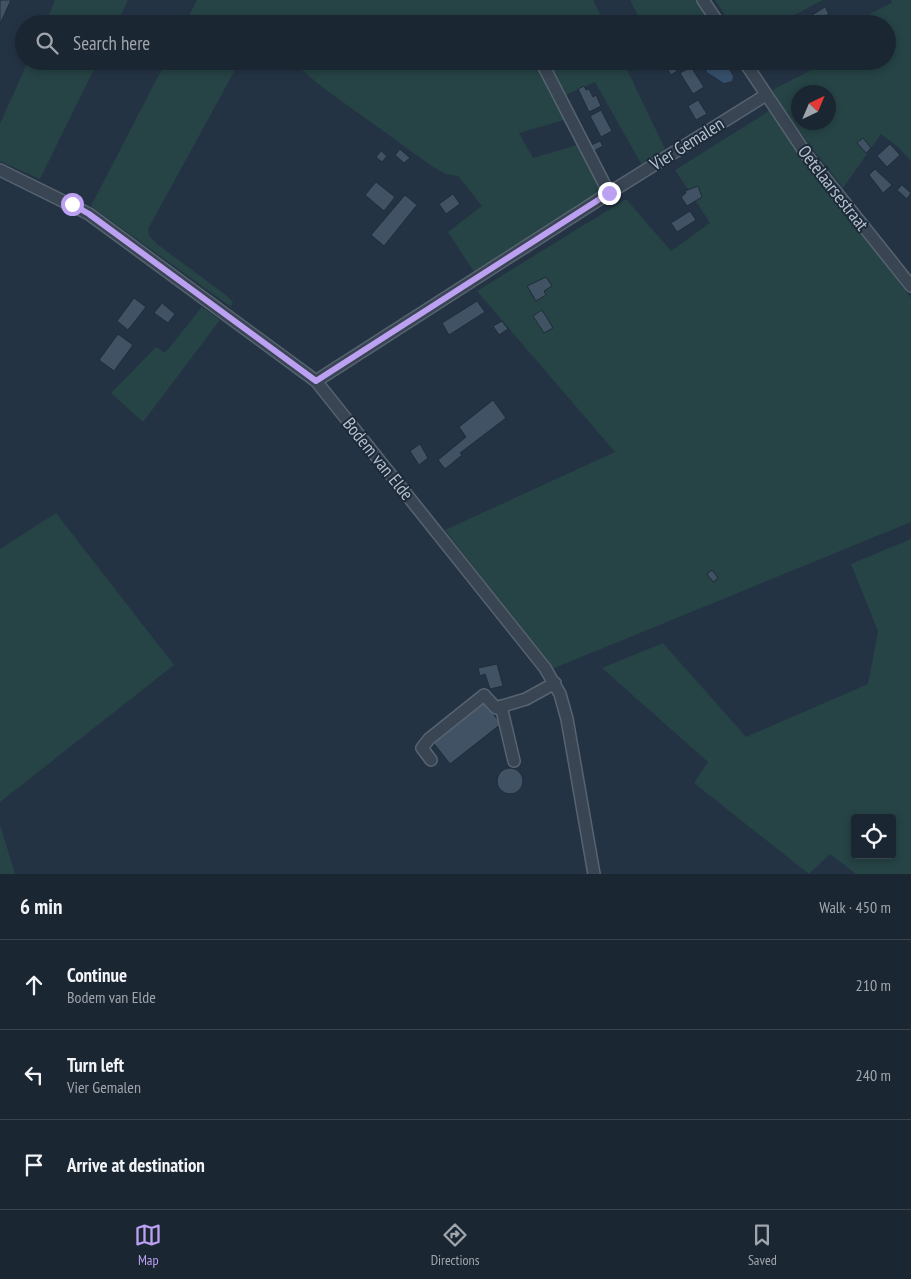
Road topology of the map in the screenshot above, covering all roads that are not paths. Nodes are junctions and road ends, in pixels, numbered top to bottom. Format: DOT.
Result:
graph roads {
  1 [pos="703,0"];
  2 [pos="713,15"];
  3 [pos="546,70"];
  4 [pos="750,70"];
  5 [pos="766,95"];
  6 [pos="0,170"];
  7 [pos="609,193"];
  8 [pos="911,286"];
  9 [pos="316,381"];
  10 [pos="555,683"];
  11 [pos="501,706"];
  12 [pos="431,760"];
  13 [pos="514,761"];
  14 [pos="594,874"];
  1 -- 2 [label="street"];
  3 -- 7 [label="street"];
  4 -- 5 [label="street, Oetelaarsestraat"];
  5 -- 7 [label="street, Vier Gemalen"];
  5 -- 8 [label="street, Oetelaarsestraat"];
  6 -- 9 [label="street, Bodem van Elde"];
  7 -- 9 [label="street, Vier Gemalen"];
  9 -- 10 [label="street, Bodem van Elde"];
  10 -- 11 [label="street"];
  10 -- 14 [label="street, Bodem van Elde"];
  11 -- 12 [label="street"];
  11 -- 13 [label="street"];
}
